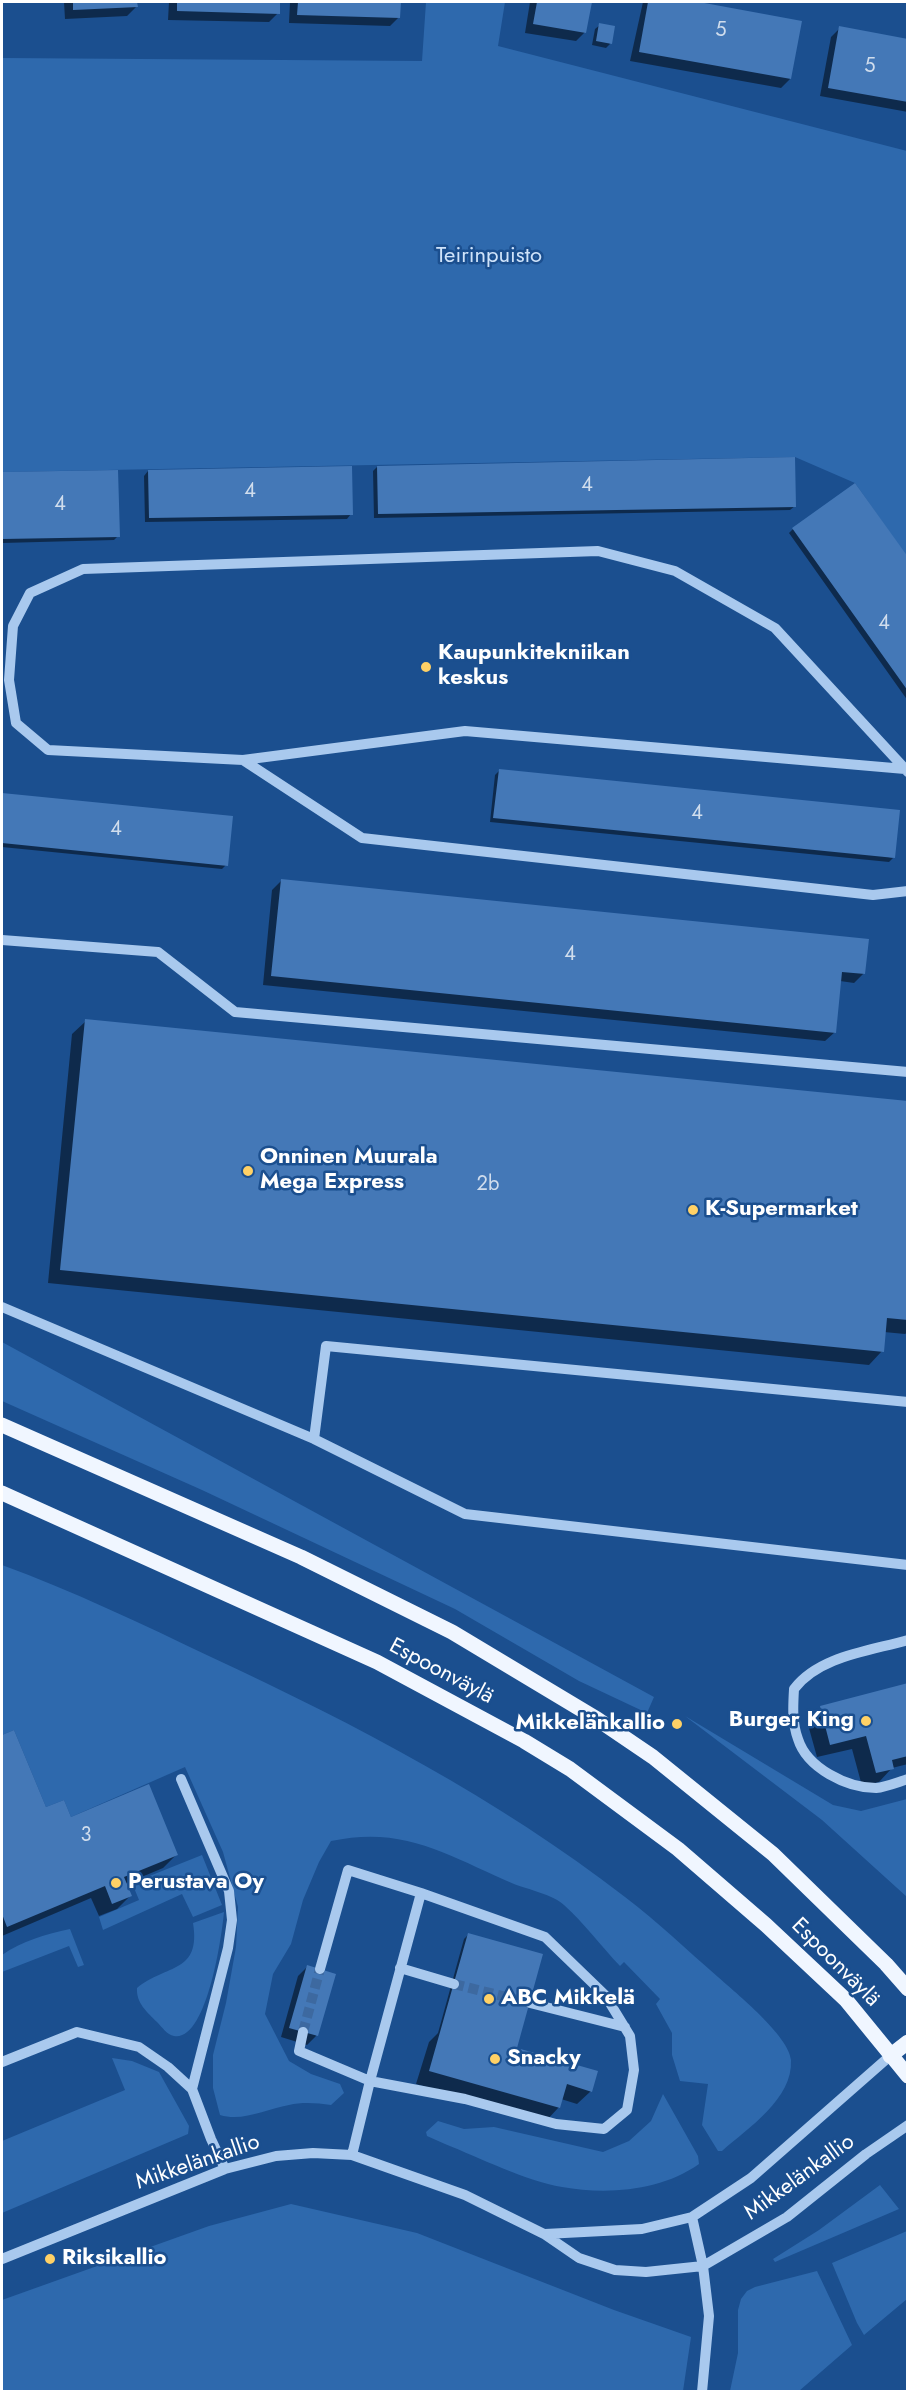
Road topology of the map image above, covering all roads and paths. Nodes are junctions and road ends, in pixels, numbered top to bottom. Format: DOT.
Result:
graph roads {
  1 [pos="243,760"];
  2 [pos="906,770"];
  3 [pos="908,891"];
  4 [pos="2,940"];
  5 [pos="908,1072"];
  6 [pos="2,1307"];
  7 [pos="908,1402"];
  8 [pos="2,1425"];
  9 [pos="314,1439"];
  10 [pos="2,1492"];
  11 [pos="908,1565"];
  12 [pos="908,1640"];
  13 [pos="181,1779"];
  14 [pos="908,1779"];
  15 [pos="421,1893"];
  16 [pos="400,1968"];
  17 [pos="320,1969"];
  18 [pos="454,1983"];
  19 [pos="908,1989"];
  20 [pos="530,2003"];
  21 [pos="625,2027"];
  22 [pos="303,2032"];
  23 [pos="908,2042"];
  24 [pos="890,2056"];
  25 [pos="2,2062"];
  26 [pos="908,2076"];
  27 [pos="370,2081"];
  28 [pos="192,2089"];
  29 [pos="908,2125"];
  30 [pos="352,2155"];
  31 [pos="225,2169"];
  32 [pos="692,2217"];
  33 [pos="544,2234"];
  34 [pos="2,2259"];
  35 [pos="704,2266"];
  36 [pos="702,2391"];
  1 -- 2 [label="street"];
  1 -- 2 [label="street"];
  1 -- 3 [label="street"];
  4 -- 5 [label="street"];
  6 -- 9 [label="street"];
  7 -- 9 [label="street"];
  8 -- 19 [label="main road, Espoonväylä"];
  9 -- 11 [label="street"];
  10 -- 24 [label="main road, Espoonväylä"];
  12 -- 14 [label="street"];
  13 -- 28 [label="street"];
  15 -- 16 [label="street"];
  15 -- 17 [label="street"];
  15 -- 21 [label="street"];
  16 -- 18 [label="street"];
  16 -- 27 [label="street"];
  20 -- 21 [label="street"];
  21 -- 27 [label="street"];
  22 -- 27 [label="street"];
  23 -- 24 [label="main road"];
  24 -- 26 [label="main road, Espoonväylä"];
  24 -- 32 [label="street, Mikkelänkallio"];
  25 -- 28 [label="street"];
  27 -- 30 [label="street"];
  28 -- 31 [label="street"];
  29 -- 35 [label="street, Mikkelänkallio"];
  30 -- 31 [label="street, Mikkelänkallio"];
  30 -- 33 [label="street, Mikkelänkallio"];
  31 -- 34 [label="street, Mikkelänkallio"];
  32 -- 33 [label="street, Mikkelänkallio"];
  32 -- 35 [label="street"];
  33 -- 35 [label="street, Mikkelänkallio"];
  35 -- 36 [label="street"];
}
